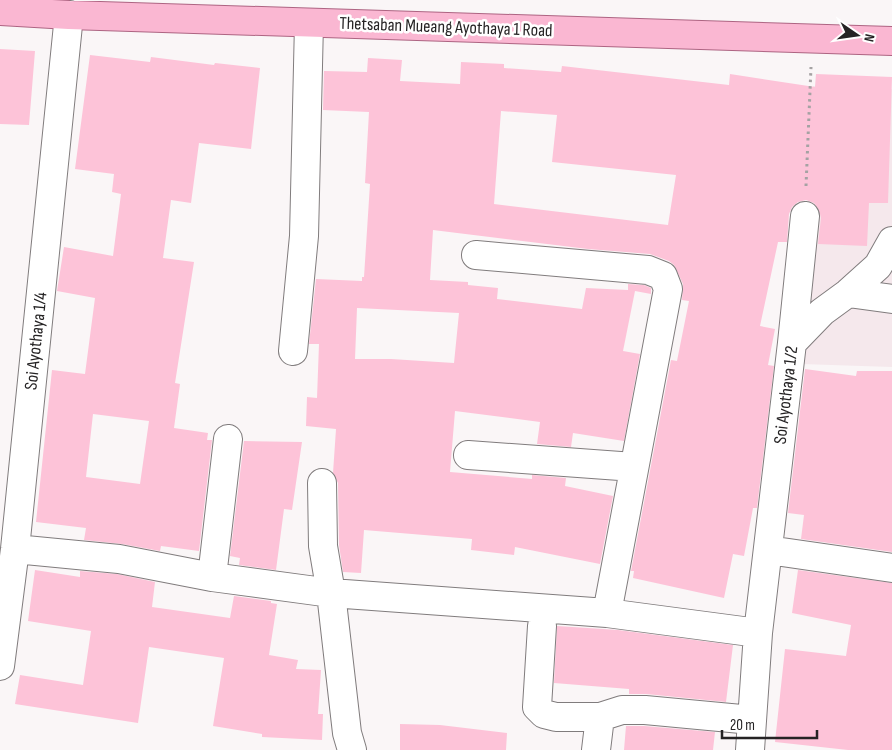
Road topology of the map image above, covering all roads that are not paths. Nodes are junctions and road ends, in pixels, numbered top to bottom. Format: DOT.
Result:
graph roads {
  1 [pos="0,11"];
  2 [pos="70,15"];
  3 [pos="310,23"];
  4 [pos="892,41"];
  5 [pos="805,216"];
  6 [pos="892,241"];
  7 [pos="476,256"];
  8 [pos="848,293"];
  9 [pos="892,299"];
  10 [pos="792,343"];
  11 [pos="293,351"];
  12 [pos="228,439"];
  13 [pos="468,455"];
  14 [pos="634,467"];
  15 [pos="322,483"];
  16 [pos="15,549"];
  17 [pos="768,550"];
  18 [pos="892,568"];
  19 [pos="212,576"];
  20 [pos="331,593"];
  21 [pos="607,613"];
  22 [pos="542,626"];
  23 [pos="758,633"];
  24 [pos="0,666"];
  25 [pos="600,717"];
  26 [pos="752,720"];
  27 [pos="352,750"];
  28 [pos="596,750"];
  29 [pos="750,750"];
  1 -- 2 [label="main road, Thetsaban Mueang Ayothaya 1 Road"];
  2 -- 3 [label="main road, Thetsaban Mueang Ayothaya 1 Road"];
  2 -- 16 [label="street, Soi Ayothaya 1/4"];
  3 -- 4 [label="main road, Thetsaban Mueang Ayothaya 1 Road"];
  3 -- 11 [label="street"];
  5 -- 10 [label="street, Soi Ayothaya 1/2"];
  6 -- 8 [label="street"];
  7 -- 14 [label="street"];
  8 -- 9 [label="street"];
  8 -- 10 [label="street"];
  10 -- 17 [label="street, Soi Ayothaya 1/2"];
  12 -- 19 [label="street"];
  13 -- 14 [label="street"];
  14 -- 21 [label="street"];
  15 -- 20 [label="street"];
  16 -- 19 [label="street"];
  16 -- 24 [label="street, Soi Ayothaya 1/4"];
  17 -- 18 [label="street"];
  17 -- 23 [label="street, Soi Ayothaya 1/2"];
  19 -- 20 [label="street"];
  20 -- 21 [label="street"];
  20 -- 27 [label="street"];
  21 -- 23 [label="street"];
  22 -- 25 [label="street"];
  23 -- 26 [label="street, Soi Ayothaya 1/2"];
  25 -- 26 [label="street"];
  25 -- 28 [label="street"];
  26 -- 29 [label="street, Soi Ayothaya 1/2"];
}
